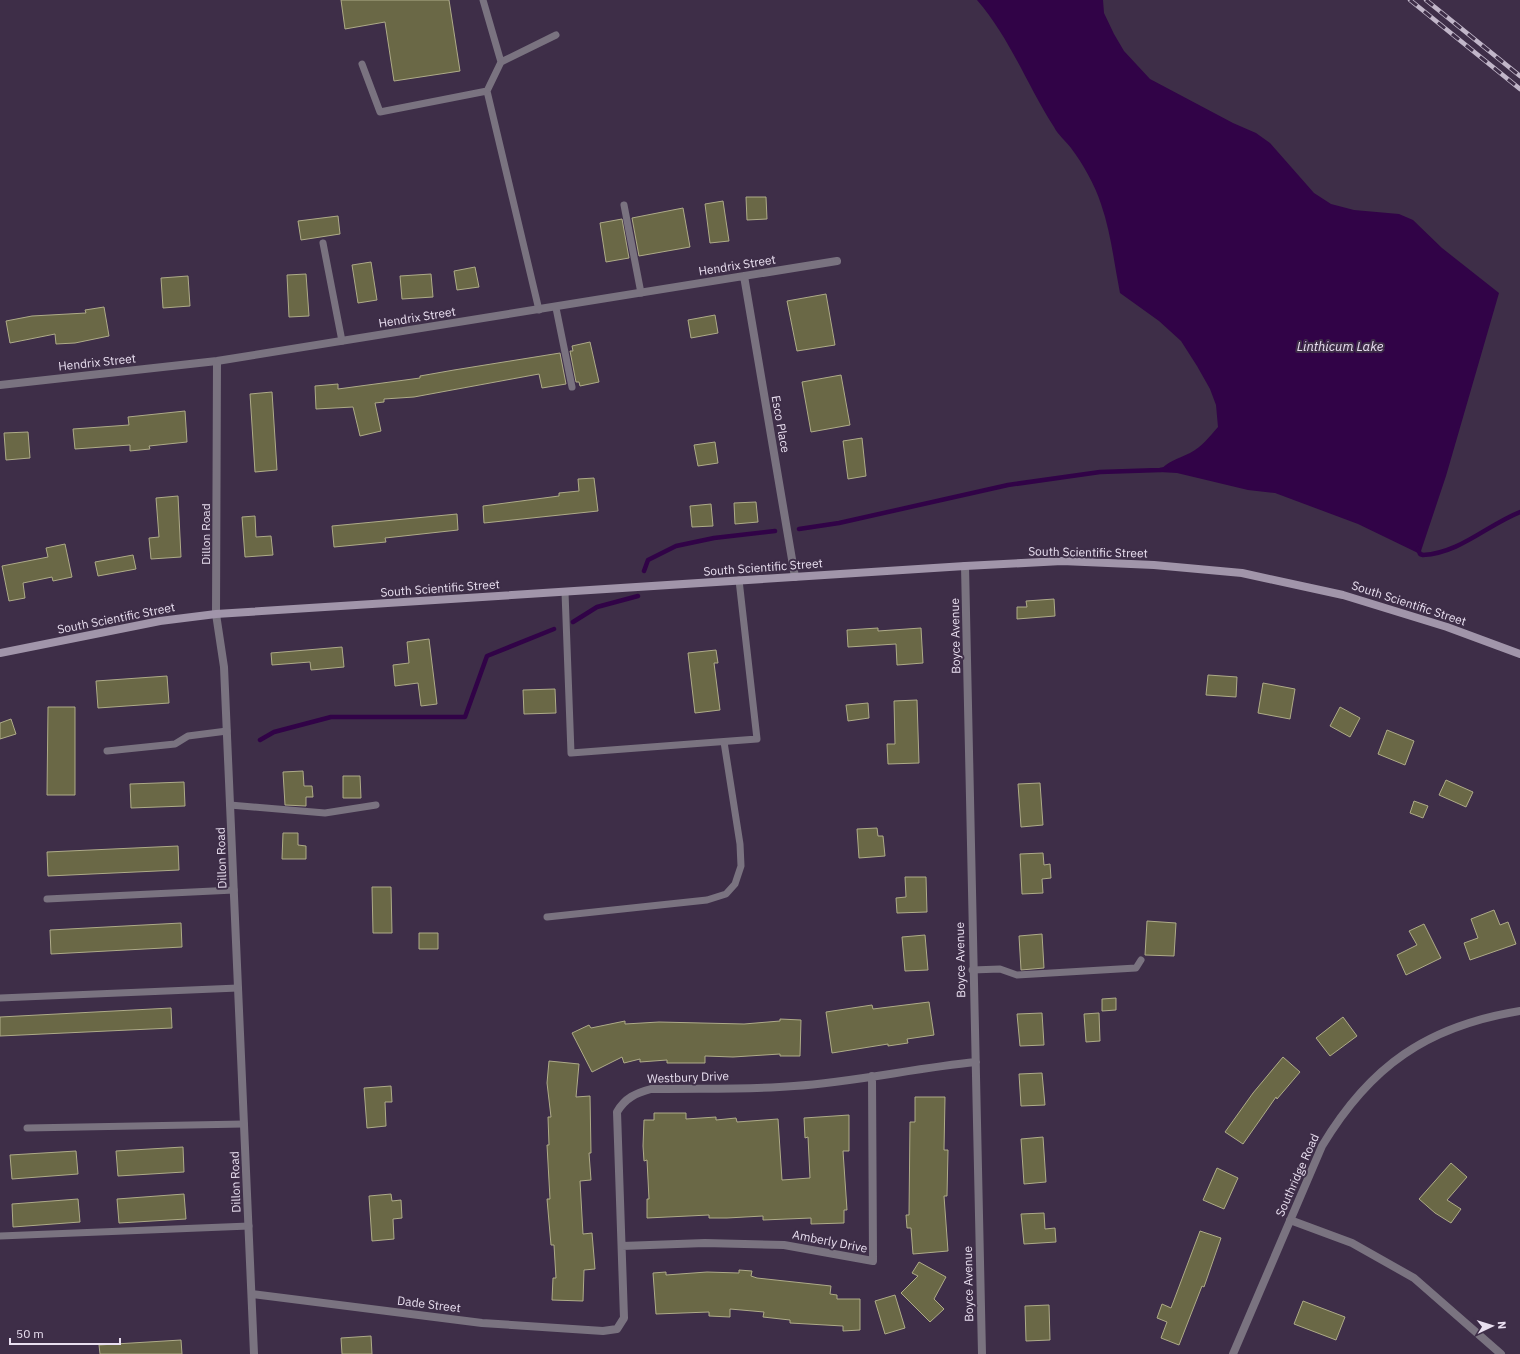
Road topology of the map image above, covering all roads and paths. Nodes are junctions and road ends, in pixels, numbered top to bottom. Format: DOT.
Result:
graph roads {
  1 [pos="484,0"];
  2 [pos="556,35"];
  3 [pos="501,62"];
  4 [pos="362,64"];
  5 [pos="487,91"];
  6 [pos="624,205"];
  7 [pos="323,243"];
  8 [pos="837,261"];
  9 [pos="744,276"];
  10 [pos="641,293"];
  11 [pos="556,308"];
  12 [pos="539,310"];
  13 [pos="342,341"];
  14 [pos="217,361"];
  15 [pos="0,385"];
  16 [pos="572,387"];
  17 [pos="965,566"];
  18 [pos="795,577"];
  19 [pos="739,580"];
  20 [pos="565,592"];
  21 [pos="216,614"];
  22 [pos="0,653"];
  23 [pos="1520,654"];
  24 [pos="227,731"];
  25 [pos="724,742"];
  26 [pos="107,751"];
  27 [pos="230,804"];
  28 [pos="376,805"];
  29 [pos="234,890"];
  30 [pos="47,899"];
  31 [pos="547,917"];
  32 [pos="1141,960"];
  33 [pos="972,970"];
  34 [pos="238,988"];
  35 [pos="0,998"];
  36 [pos="1520,1010"];
  37 [pos="976,1062"];
  38 [pos="872,1076"];
  39 [pos="244,1124"];
  40 [pos="27,1128"];
  41 [pos="1290,1220"];
  42 [pos="249,1226"];
  43 [pos="0,1236"];
  44 [pos="622,1246"];
  45 [pos="252,1294"];
  46 [pos="603,1331"];
  47 [pos="254,1354"];
  48 [pos="982,1354"];
  49 [pos="1233,1354"];
  50 [pos="1501,1354"];
  1 -- 3 [label="lane"];
  2 -- 3 [label="lane"];
  3 -- 5 [label="lane"];
  4 -- 5 [label="lane"];
  5 -- 12 [label="lane"];
  6 -- 10 [label="lane"];
  7 -- 13 [label="lane"];
  8 -- 9 [label="street, Hendrix Street"];
  9 -- 10 [label="street, Hendrix Street"];
  9 -- 18 [label="street, Esco Place"];
  10 -- 11 [label="street, Hendrix Street"];
  11 -- 12 [label="street, Hendrix Street"];
  11 -- 16 [label="lane"];
  12 -- 13 [label="street, Hendrix Street"];
  13 -- 14 [label="street, Hendrix Street"];
  14 -- 15 [label="street, Hendrix Street"];
  14 -- 21 [label="street, Dillon Road"];
  17 -- 18 [label="street, South Scientific Street"];
  17 -- 23 [label="street, South Scientific Street"];
  17 -- 33 [label="street, Boyce Avenue"];
  18 -- 19 [label="street, South Scientific Street"];
  19 -- 20 [label="street, South Scientific Street"];
  19 -- 25 [label="lane"];
  20 -- 21 [label="street, South Scientific Street"];
  20 -- 25 [label="lane"];
  21 -- 22 [label="street, South Scientific Street"];
  21 -- 24 [label="street, Dillon Road"];
  24 -- 26 [label="lane"];
  24 -- 27 [label="street, Dillon Road"];
  25 -- 31 [label="lane"];
  27 -- 28 [label="lane"];
  27 -- 29 [label="street, Dillon Road"];
  29 -- 30 [label="lane"];
  29 -- 34 [label="street, Dillon Road"];
  32 -- 33 [label="lane"];
  33 -- 37 [label="street, Boyce Avenue"];
  34 -- 35 [label="lane"];
  34 -- 39 [label="street, Dillon Road"];
  36 -- 41 [label="street, Southridge Road"];
  37 -- 38 [label="street, Westbury Drive"];
  37 -- 48 [label="street, Boyce Avenue"];
  38 -- 44 [label="street, Westbury Drive"];
  38 -- 44 [label="street, Amberly Drive"];
  39 -- 40 [label="lane"];
  39 -- 42 [label="street, Dillon Road"];
  41 -- 49 [label="street, Southridge Road"];
  41 -- 50 [label="street"];
  42 -- 43 [label="lane"];
  42 -- 45 [label="street, Dillon Road"];
  44 -- 46 [label="street, Westbury Drive"];
  45 -- 46 [label="street, Dade Street"];
  45 -- 47 [label="street, Dillon Road"];
}
